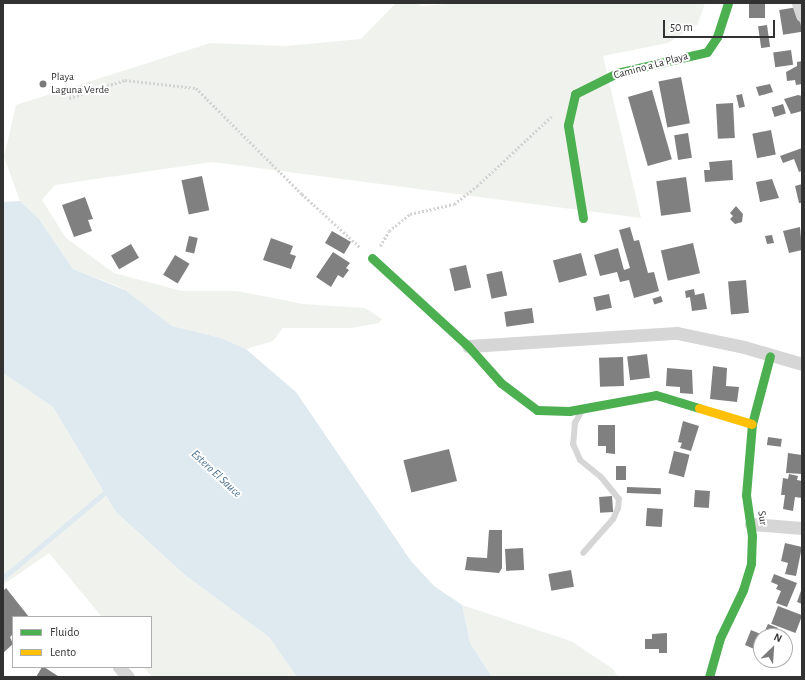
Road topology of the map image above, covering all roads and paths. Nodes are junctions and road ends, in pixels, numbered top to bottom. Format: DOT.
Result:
graph roads {
  1 [pos="728,3"];
  2 [pos="798,3"];
  3 [pos="802,15"];
  4 [pos="70,98"];
  5 [pos="555,114"];
  6 [pos="583,218"];
  7 [pos="372,258"];
  8 [pos="468,346"];
  9 [pos="770,356"];
  10 [pos="802,364"];
  11 [pos="583,409"];
  12 [pos="752,424"];
  13 [pos="751,524"];
  14 [pos="802,528"];
  15 [pos="583,553"];
  16 [pos="120,668"];
  17 [pos="128,677"];
  18 [pos="710,677"];
  1 -- 6 [label="street, Camino a La Playa"];
  2 -- 3 [label="street"];
  4 -- 7 [label="path"];
  5 -- 7 [label="path"];
  7 -- 8 [label="street"];
  8 -- 9 [label="street"];
  8 -- 11 [label="street"];
  9 -- 10 [label="street"];
  9 -- 12 [label="street, Sur"];
  11 -- 12 [label="street"];
  11 -- 15 [label="lane"];
  12 -- 13 [label="street, Sur"];
  13 -- 14 [label="street"];
  13 -- 18 [label="street, Sur"];
  16 -- 17 [label="street"];
}
